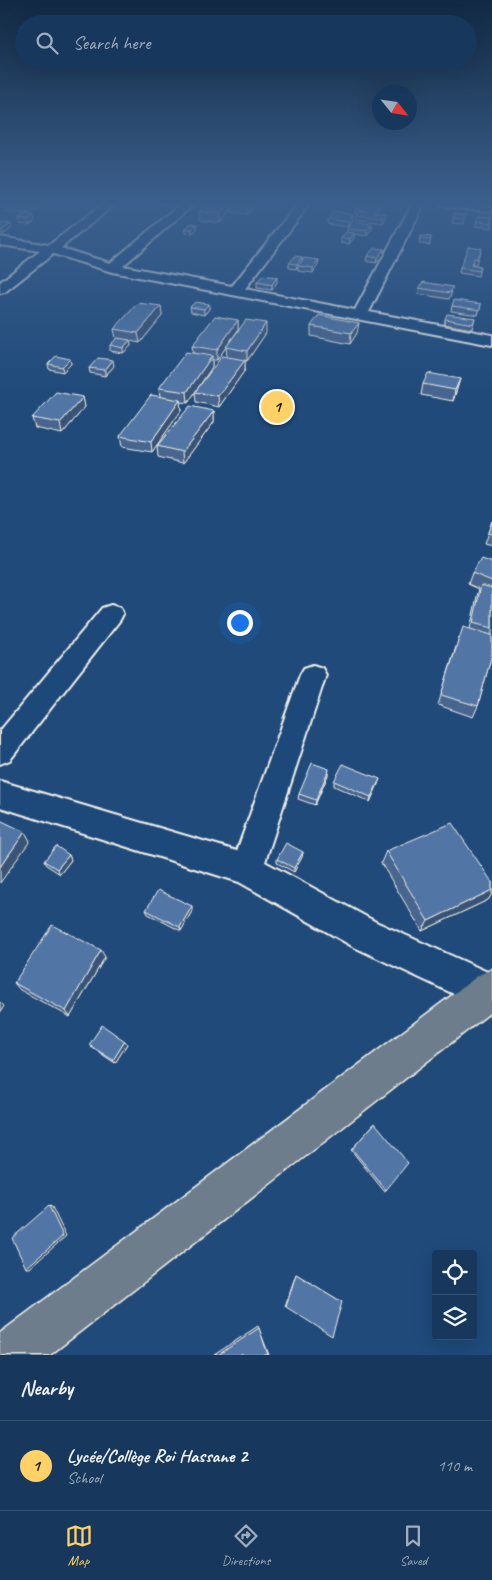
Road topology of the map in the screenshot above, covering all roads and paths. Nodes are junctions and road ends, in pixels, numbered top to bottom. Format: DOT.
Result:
graph roads {
  1 [pos="30,265"];
  2 [pos="103,265"];
  3 [pos="115,265"];
  4 [pos="256,265"];
  5 [pos="386,265"];
  6 [pos="112,268"];
  7 [pos="0,289"];
  8 [pos="236,291"];
  9 [pos="360,315"];
  10 [pos="492,340"];
  11 [pos="111,614"];
  12 [pos="313,675"];
  13 [pos="0,752"];
  14 [pos="0,794"];
  15 [pos="247,869"];
  16 [pos="490,989"];
  17 [pos="11,1355"];
  1 -- 7 [label="street"];
  2 -- 6 [label="street"];
  3 -- 6 [label="street"];
  4 -- 8 [label="street"];
  5 -- 9 [label="street"];
  6 -- 8 [label="street"];
  8 -- 9 [label="street"];
  9 -- 10 [label="street"];
  11 -- 13 [label="street"];
  12 -- 15 [label="street"];
  14 -- 15 [label="street"];
  15 -- 16 [label="street"];
  16 -- 17 [label="main road"];
}
